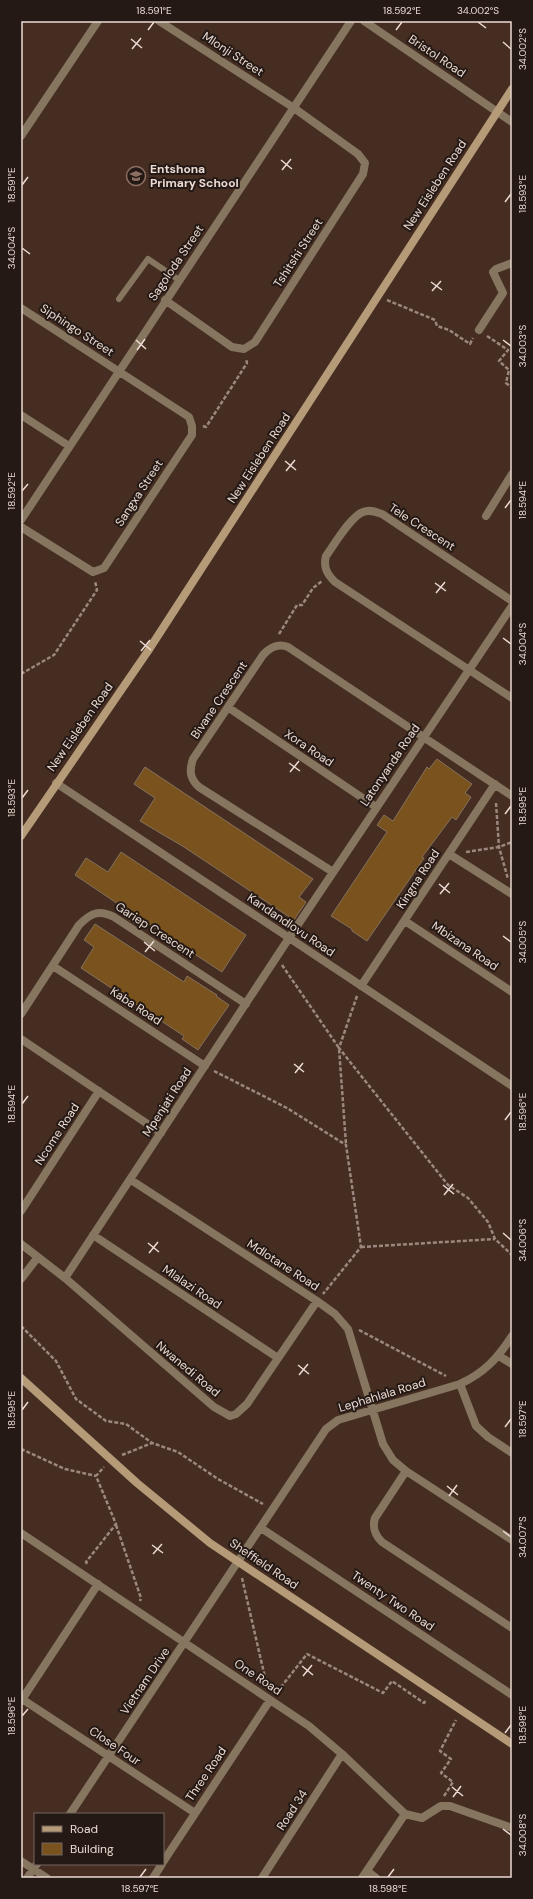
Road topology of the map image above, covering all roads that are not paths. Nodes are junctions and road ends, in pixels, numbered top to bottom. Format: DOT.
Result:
graph roads {
  1 [pos="98,21"];
  2 [pos="159,21"];
  3 [pos="351,21"];
  4 [pos="364,21"];
  5 [pos="512,88"];
  6 [pos="294,108"];
  7 [pos="497,111"];
  8 [pos="512,122"];
  9 [pos="21,136"];
  10 [pos="512,263"];
  11 [pos="179,280"];
  12 [pos="119,299"];
  13 [pos="165,300"];
  14 [pos="21,308"];
  15 [pos="480,330"];
  16 [pos="119,372"];
  17 [pos="21,415"];
  18 [pos="70,446"];
  19 [pos="512,474"];
  20 [pos="486,516"];
  21 [pos="21,520"];
  22 [pos="21,528"];
  23 [pos="512,602"];
  24 [pos="512,606"];
  25 [pos="469,669"];
  26 [pos="512,698"];
  27 [pos="229,708"];
  28 [pos="423,737"];
  29 [pos="56,783"];
  30 [pos="495,784"];
  31 [pos="512,796"];
  32 [pos="376,807"];
  33 [pos="21,836"];
  34 [pos="449,854"];
  35 [pos="333,872"];
  36 [pos="512,894"];
  37 [pos="405,921"];
  38 [pos="289,938"];
  39 [pos="53,966"];
  40 [pos="360,986"];
  41 [pos="512,992"];
  42 [pos="246,1004"];
  43 [pos="21,1014"];
  44 [pos="21,1039"];
  45 [pos="205,1066"];
  46 [pos="512,1086"];
  47 [pos="99,1091"];
  48 [pos="161,1133"];
  49 [pos="130,1180"];
  50 [pos="21,1211"];
  51 [pos="93,1235"];
  52 [pos="21,1244"];
  53 [pos="38,1257"];
  54 [pos="65,1278"];
  55 [pos="21,1279"];
  56 [pos="317,1301"];
  57 [pos="512,1336"];
  58 [pos="499,1356"];
  59 [pos="278,1358"];
  60 [pos="512,1364"];
  61 [pos="21,1378"];
  62 [pos="460,1384"];
  63 [pos="372,1410"];
  64 [pos="512,1453"];
  65 [pos="406,1472"];
  66 [pos="261,1528"];
  67 [pos="22,1537"];
  68 [pos="512,1540"];
  69 [pos="239,1561"];
  70 [pos="98,1584"];
  71 [pos="512,1628"];
  72 [pos="185,1642"];
  73 [pos="512,1694"];
  74 [pos="22,1700"];
  75 [pos="270,1700"];
  76 [pos="512,1744"];
  77 [pos="342,1754"];
  78 [pos="108,1756"];
  79 [pos="71,1813"];
  80 [pos="195,1813"];
  81 [pos="404,1814"];
  82 [pos="512,1828"];
  83 [pos="164,1860"];
  84 [pos="21,1861"];
  85 [pos="161,1865"];
  86 [pos="35,1867"];
  87 [pos="367,1870"];
  88 [pos="27,1878"];
  89 [pos="46,1878"];
  90 [pos="153,1878"];
  91 [pos="262,1878"];
  92 [pos="362,1878"];
  93 [pos="376,1878"];
  1 -- 9 [label="street"];
  2 -- 6 [label="street, Mlonji Street"];
  3 -- 6 [label="street, Sagoloda Street"];
  4 -- 7 [label="street, Bristol Road"];
  5 -- 7 [label="main road, New Eisleben Road"];
  6 -- 11 [label="street, Sagoloda Street"];
  6 -- 13 [label="street, Tshitshi Street"];
  7 -- 8 [label="street, Bristol Road"];
  7 -- 29 [label="main road, New Eisleben Road"];
  10 -- 15 [label="street"];
  11 -- 12 [label="lane"];
  11 -- 13 [label="street, Sagoloda Street"];
  13 -- 16 [label="street, Sagoloda Street"];
  14 -- 16 [label="street, Siphingo Street"];
  16 -- 18 [label="street, Sagoloda Street"];
  16 -- 22 [label="street, Sangxa Street"];
  17 -- 18 [label="street"];
  18 -- 21 [label="street, Sagoloda Street"];
  19 -- 20 [label="street"];
  23 -- 25 [label="street, Tele Crescent"];
  24 -- 25 [label="street, Latonyanda Road"];
  25 -- 26 [label="street"];
  25 -- 28 [label="street, Latonyanda Road"];
  27 -- 28 [label="street, Bivane Crescent"];
  27 -- 32 [label="street, Xora Road"];
  27 -- 35 [label="street, Bivane Crescent"];
  28 -- 30 [label="street"];
  28 -- 32 [label="street, Latonyanda Road"];
  29 -- 33 [label="main road, New Eisleben Road"];
  29 -- 38 [label="street, Kandandlovu Road"];
  30 -- 31 [label="street"];
  30 -- 34 [label="street, Kingna Road"];
  32 -- 35 [label="street, Latonyanda Road"];
  34 -- 36 [label="street"];
  34 -- 37 [label="street, Kingna Road"];
  35 -- 38 [label="street, Latonyanda Road"];
  37 -- 40 [label="street, Kingna Road"];
  37 -- 41 [label="street, Mbizana Road"];
  38 -- 40 [label="street, Kandandlovu Road"];
  38 -- 42 [label="street, Mpenjati Road"];
  39 -- 42 [label="street, Gariep Crescent"];
  39 -- 43 [label="street, Gariep Crescent"];
  39 -- 45 [label="street, Kaba Road"];
  40 -- 46 [label="street, Kandandlovu Road"];
  42 -- 45 [label="street, Mpenjati Road"];
  44 -- 47 [label="street"];
  45 -- 48 [label="street, Mpenjati Road"];
  47 -- 48 [label="street"];
  47 -- 50 [label="street, Ncome Road"];
  48 -- 49 [label="street, Mpenjati Road"];
  49 -- 51 [label="street, Mpenjati Road"];
  49 -- 56 [label="street, Mdlotane Road"];
  51 -- 54 [label="street, Mpenjati Road"];
  51 -- 59 [label="street, Mlalazi Road"];
  52 -- 53 [label="street, Nwanedi Road"];
  53 -- 54 [label="street, Nwanedi Road"];
  53 -- 55 [label="street"];
  54 -- 59 [label="street, Nwanedi Road"];
  56 -- 59 [label="street, Nwanedi Road"];
  56 -- 63 [label="street, Mdlotane Road"];
  57 -- 58 [label="street, Lephahlala Road"];
  58 -- 60 [label="street"];
  58 -- 62 [label="street, Lephahlala Road"];
  61 -- 69 [label="main road, Sheffield Road"];
  62 -- 63 [label="street, Lephahlala Road"];
  62 -- 64 [label="street"];
  63 -- 65 [label="street, Mdlotane Road"];
  63 -- 66 [label="street, Lephahlala Road"];
  65 -- 68 [label="street, Mdlotane Road"];
  65 -- 71 [label="street"];
  66 -- 69 [label="street, Lephahlala Road"];
  66 -- 73 [label="street, Twenty Two Road"];
  67 -- 70 [label="street, One Road"];
  69 -- 72 [label="street, Vietnam Drive"];
  69 -- 76 [label="main road, Sheffield Road"];
  70 -- 72 [label="street, One Road"];
  70 -- 74 [label="street, Close Four"];
  72 -- 75 [label="street, One Road"];
  72 -- 78 [label="street, Vietnam Drive"];
  74 -- 78 [label="street, Close Four"];
  75 -- 77 [label="street, One Road"];
  75 -- 80 [label="street, Three Road"];
  77 -- 81 [label="street, One Road"];
  77 -- 91 [label="street, Road 34"];
  78 -- 79 [label="street, Vietnam Drive"];
  78 -- 80 [label="street, Close Four"];
  80 -- 83 [label="street, Three Road"];
  81 -- 82 [label="street"];
  81 -- 87 [label="street"];
  84 -- 86 [label="street"];
  85 -- 90 [label="street, Three Road"];
  86 -- 88 [label="street"];
  86 -- 89 [label="street"];
  87 -- 92 [label="street"];
  87 -- 93 [label="street"];
}
